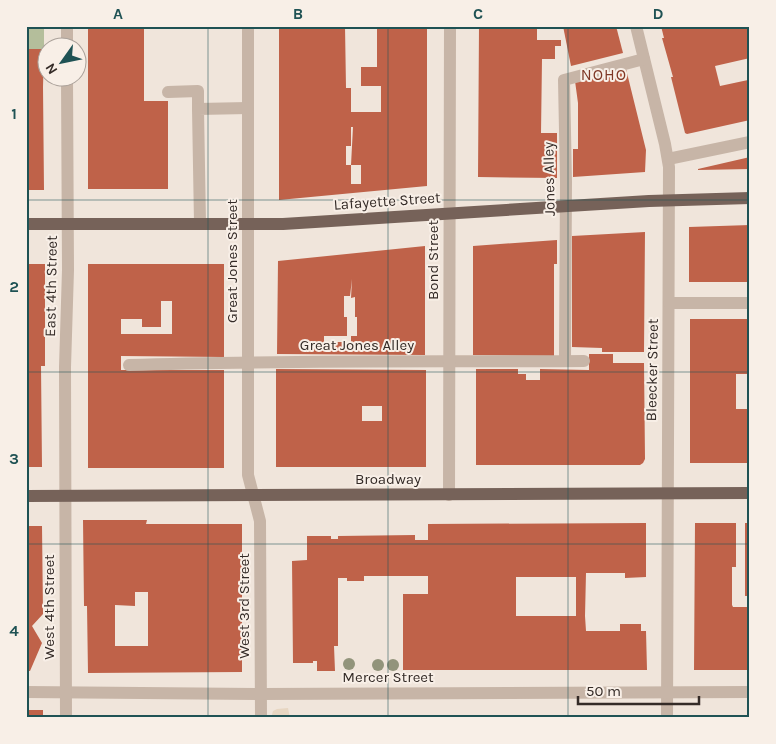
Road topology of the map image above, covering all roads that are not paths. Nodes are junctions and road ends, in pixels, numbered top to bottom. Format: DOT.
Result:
graph roads {
  1 [pos="248,26"];
  2 [pos="450,26"];
  3 [pos="636,26"];
  4 [pos="644,59"];
  5 [pos="67,88"];
  6 [pos="168,92"];
  7 [pos="248,108"];
  8 [pos="198,109"];
  9 [pos="750,142"];
  10 [pos="668,159"];
  11 [pos="750,198"];
  12 [pos="669,200"];
  13 [pos="566,206"];
  14 [pos="449,214"];
  15 [pos="26,224"];
  16 [pos="68,224"];
  17 [pos="200,224"];
  18 [pos="248,224"];
  19 [pos="669,303"];
  20 [pos="750,303"];
  21 [pos="565,361"];
  22 [pos="584,361"];
  23 [pos="248,362"];
  24 [pos="449,362"];
  25 [pos="129,365"];
  26 [pos="667,493"];
  27 [pos="750,493"];
  28 [pos="449,495"];
  29 [pos="26,496"];
  30 [pos="65,496"];
  31 [pos="252,496"];
  32 [pos="26,692"];
  33 [pos="66,692"];
  34 [pos="667,692"];
  35 [pos="750,692"];
  36 [pos="261,694"];
  37 [pos="66,718"];
  38 [pos="261,718"];
  39 [pos="667,718"];
  1 -- 7 [label="street, Great Jones Street"];
  2 -- 14 [label="street, Bond Street"];
  3 -- 4 [label="street, Bleecker Street"];
  4 -- 10 [label="street, Bleecker Street"];
  4 -- 13 [label="street, Jones Alley"];
  5 -- 16 [label="street, East 4th Street"];
  6 -- 8 [label="street"];
  7 -- 8 [label="street"];
  7 -- 18 [label="street, Great Jones Street"];
  8 -- 17 [label="street"];
  9 -- 10 [label="street"];
  10 -- 12 [label="street, Bleecker Street"];
  11 -- 12 [label="main road, Lafayette Street"];
  12 -- 13 [label="main road, Lafayette Street"];
  12 -- 19 [label="street, Bleecker Street"];
  13 -- 14 [label="main road, Lafayette Street"];
  13 -- 21 [label="street, Jones Alley"];
  14 -- 18 [label="main road, Lafayette Street"];
  14 -- 24 [label="street, Bond Street"];
  15 -- 16 [label="main road, Lafayette Street"];
  16 -- 17 [label="main road, Lafayette Street"];
  16 -- 30 [label="street, East 4th Street"];
  17 -- 18 [label="main road, Lafayette Street"];
  18 -- 23 [label="street, Great Jones Street"];
  19 -- 20 [label="street"];
  19 -- 26 [label="street, Bleecker Street"];
  21 -- 22 [label="street, Great Jones Alley"];
  21 -- 24 [label="street, Great Jones Alley"];
  23 -- 24 [label="street, Great Jones Alley"];
  23 -- 25 [label="street, Great Jones Alley"];
  23 -- 31 [label="street, Great Jones Street"];
  24 -- 28 [label="street, Bond Street"];
  26 -- 27 [label="main road, Broadway"];
  26 -- 28 [label="main road, Broadway"];
  26 -- 34 [label="street, Bleecker Street"];
  28 -- 31 [label="main road, Broadway"];
  29 -- 30 [label="main road, Broadway"];
  30 -- 31 [label="main road, Broadway"];
  30 -- 33 [label="street, West 4th Street"];
  31 -- 36 [label="street, West 3rd Street"];
  32 -- 33 [label="street, Mercer Street"];
  33 -- 36 [label="street, Mercer Street"];
  33 -- 37 [label="street, West 4th Street"];
  34 -- 35 [label="street, Mercer Street"];
  34 -- 36 [label="street, Mercer Street"];
  34 -- 39 [label="street, Bleecker Street"];
  36 -- 38 [label="street, West 3rd Street"];
}
